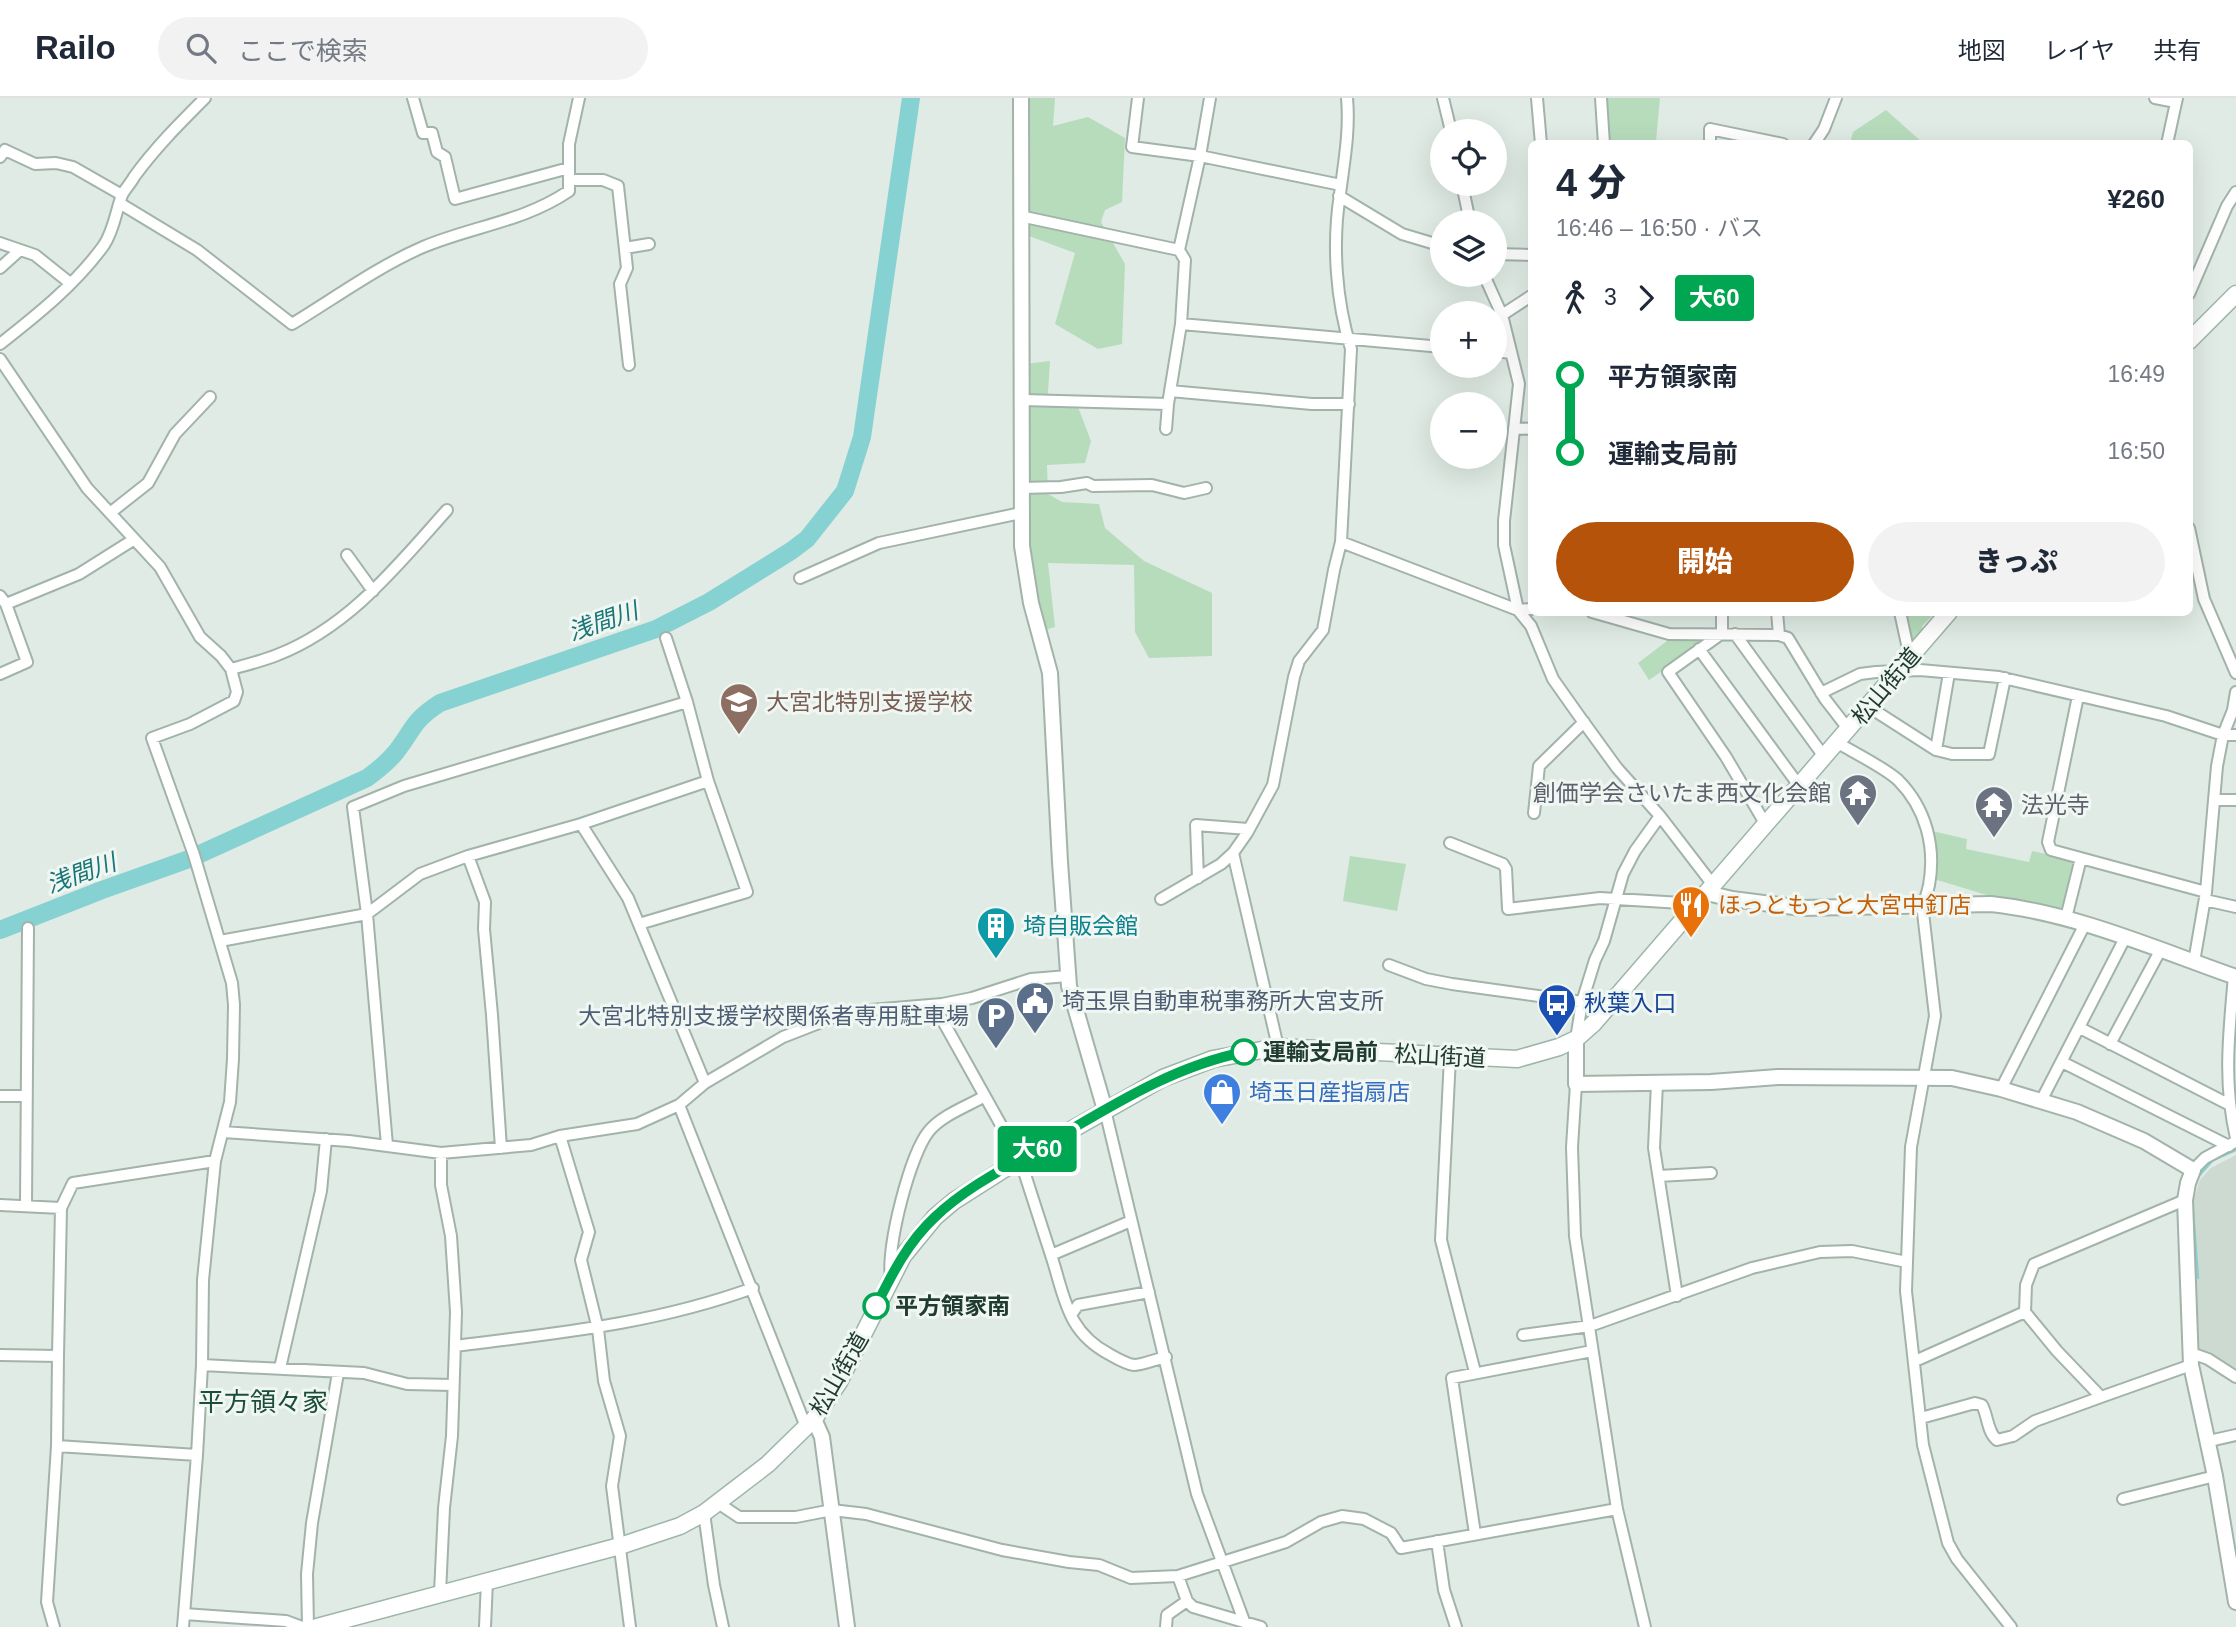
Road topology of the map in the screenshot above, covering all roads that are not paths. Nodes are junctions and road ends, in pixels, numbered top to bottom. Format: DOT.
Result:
graph roads {
  1 [pos="205,98"];
  2 [pos="413,98"];
  3 [pos="579,98"];
  4 [pos="1021,98"];
  5 [pos="1138,98"];
  6 [pos="1210,98"];
  7 [pos="1347,98"];
  8 [pos="1443,98"];
  9 [pos="1537,98"];
  10 [pos="1601,98"];
  11 [pos="1836,98"];
  12 [pos="2155,98"];
  13 [pos="2176,100"];
  14 [pos="1448,119"];
  15 [pos="1541,140"];
  16 [pos="1604,140"];
  17 [pos="1710,140"];
  18 [pos="1764,140"];
  19 [pos="1817,140"];
  20 [pos="2168,140"];
  21 [pos="1200,156"];
  22 [pos="0,157"];
  23 [pos="569,168"];
  24 [pos="569,180"];
  25 [pos="1340,191"];
  26 [pos="2236,192"];
  27 [pos="122,200"];
  28 [pos="1020,216"];
  29 [pos="1430,242"];
  30 [pos="0,243"];
  31 [pos="649,244"];
  32 [pos="625,248"];
  33 [pos="20,250"];
  34 [pos="1179,250"];
  35 [pos="1507,254"];
  36 [pos="1528,255"];
  37 [pos="0,268"];
  38 [pos="70,283"];
  39 [pos="2193,284"];
  40 [pos="2236,294"];
  41 [pos="1528,298"];
  42 [pos="1507,312"];
  43 [pos="1181,324"];
  44 [pos="1507,336"];
  45 [pos="2193,337"];
  46 [pos="1348,338"];
  47 [pos="0,344"];
  48 [pos="1430,346"];
  49 [pos="1507,353"];
  50 [pos="1511,353"];
  51 [pos="0,359"];
  52 [pos="629,365"];
  53 [pos="1170,391"];
  54 [pos="210,397"];
  55 [pos="1023,400"];
  56 [pos="1168,404"];
  57 [pos="1349,404"];
  58 [pos="1514,428"];
  59 [pos="1166,429"];
  60 [pos="1528,429"];
  61 [pos="1021,488"];
  62 [pos="1206,488"];
  63 [pos="447,510"];
  64 [pos="110,513"];
  65 [pos="1021,513"];
  66 [pos="133,540"];
  67 [pos="1341,542"];
  68 [pos="2193,547"];
  69 [pos="347,555"];
  70 [pos="800,578"];
  71 [pos="373,591"];
  72 [pos="3,600"];
  73 [pos="1528,609"];
  74 [pos="1518,610"];
  75 [pos="1620,616"];
  76 [pos="1722,616"];
  77 [pos="1777,616"];
  78 [pos="1900,616"];
  79 [pos="1946,616"];
  80 [pos="1721,634"];
  81 [pos="1735,634"];
  82 [pos="1779,635"];
  83 [pos="666,638"];
  84 [pos="1699,649"];
  85 [pos="1904,665"];
  86 [pos="230,669"];
  87 [pos="1949,673"];
  88 [pos="2236,673"];
  89 [pos="0,674"];
  90 [pos="2005,678"];
  91 [pos="2236,692"];
  92 [pos="1821,693"];
  93 [pos="2078,696"];
  94 [pos="687,702"];
  95 [pos="1869,707"];
  96 [pos="1584,722"];
  97 [pos="2222,735"];
  98 [pos="2236,735"];
  99 [pos="1844,737"];
  100 [pos="1936,750"];
  101 [pos="1825,758"];
  102 [pos="708,781"];
  103 [pos="1800,787"];
  104 [pos="2214,800"];
  105 [pos="2236,800"];
  106 [pos="1534,813"];
  107 [pos="1660,817"];
  108 [pos="581,824"];
  109 [pos="1766,825"];
  110 [pos="1248,829"];
  111 [pos="1450,844"];
  112 [pos="1233,853"];
  113 [pos="468,856"];
  114 [pos="2081,858"];
  115 [pos="1198,878"];
  116 [pos="1706,894"];
  117 [pos="2205,896"];
  118 [pos="1615,898"];
  119 [pos="1161,899"];
  120 [pos="1922,904"];
  121 [pos="2236,906"];
  122 [pos="367,914"];
  123 [pos="2066,918"];
  124 [pos="639,924"];
  125 [pos="2085,925"];
  126 [pos="27,928"];
  127 [pos="2125,938"];
  128 [pos="220,941"];
  129 [pos="2160,951"];
  130 [pos="2194,962"];
  131 [pos="1389,965"];
  132 [pos="1068,976"];
  133 [pos="2235,977"];
  134 [pos="1582,1002"];
  135 [pos="934,1005"];
  136 [pos="2080,1028"];
  137 [pos="1576,1039"];
  138 [pos="2110,1044"];
  139 [pos="1278,1047"];
  140 [pos="1450,1056"];
  141 [pos="2062,1062"];
  142 [pos="1924,1077"];
  143 [pos="705,1083"];
  144 [pos="1657,1083"];
  145 [pos="1576,1084"];
  146 [pos="2001,1089"];
  147 [pos="0,1096"];
  148 [pos="27,1096"];
  149 [pos="985,1096"];
  150 [pos="2042,1101"];
  151 [pos="679,1105"];
  152 [pos="2230,1105"];
  153 [pos="1105,1110"];
  154 [pos="223,1132"];
  155 [pos="560,1136"];
  156 [pos="326,1139"];
  157 [pos="2234,1142"];
  158 [pos="387,1146"];
  159 [pos="501,1148"];
  160 [pos="441,1153"];
  161 [pos="1020,1159"];
  162 [pos="215,1161"];
  163 [pos="2193,1170"];
  164 [pos="1711,1173"];
  165 [pos="1658,1177"];
  166 [pos="2185,1200"];
  167 [pos="0,1205"];
  168 [pos="26,1206"];
  169 [pos="61,1208"];
  170 [pos="1131,1221"];
  171 [pos="1051,1255"];
  172 [pos="1907,1262"];
  173 [pos="891,1277"];
  174 [pos="753,1288"];
  175 [pos="1149,1292"];
  176 [pos="1677,1296"];
  177 [pos="2025,1312"];
  178 [pos="1071,1315"];
  179 [pos="1590,1326"];
  180 [pos="598,1329"];
  181 [pos="1523,1335"];
  182 [pos="455,1346"];
  183 [pos="1592,1351"];
  184 [pos="0,1355"];
  185 [pos="58,1356"];
  186 [pos="1166,1357"];
  187 [pos="2191,1359"];
  188 [pos="1915,1361"];
  189 [pos="202,1365"];
  190 [pos="280,1368"];
  191 [pos="1475,1372"];
  192 [pos="338,1373"];
  193 [pos="2236,1377"];
  194 [pos="453,1385"];
  195 [pos="2101,1396"];
  196 [pos="1921,1418"];
  197 [pos="810,1423"];
  198 [pos="2236,1434"];
  199 [pos="2209,1441"];
  200 [pos="57,1446"];
  201 [pos="197,1455"];
  202 [pos="2215,1476"];
  203 [pos="2123,1499"];
  204 [pos="718,1503"];
  205 [pos="1617,1509"];
  206 [pos="832,1510"];
  207 [pos="704,1513"];
  208 [pos="2230,1526"];
  209 [pos="1475,1534"];
  210 [pos="1437,1541"];
  211 [pos="620,1546"];
  212 [pos="1224,1561"];
  213 [pos="1178,1576"];
  214 [pos="2234,1579"];
  215 [pos="487,1581"];
  216 [pos="440,1593"];
  217 [pos="1187,1601"];
  218 [pos="2236,1602"];
  219 [pos="184,1614"];
  220 [pos="1244,1621"];
  221 [pos="54,1627"];
  222 [pos="183,1627"];
  223 [pos="302,1627"];
  224 [pos="308,1627"];
  225 [pos="317,1627"];
  226 [pos="485,1627"];
  227 [pos="630,1627"];
  228 [pos="723,1627"];
  229 [pos="847,1627"];
  230 [pos="1166,1627"];
  231 [pos="1261,1627"];
  232 [pos="1456,1627"];
  233 [pos="1644,1627"];
  234 [pos="2011,1627"];
  1 -- 27 [label="street"];
  2 -- 23 [label="street"];
  3 -- 23 [label="street"];
  4 -- 28 [label="street"];
  5 -- 21 [label="street"];
  6 -- 21 [label="street"];
  7 -- 25 [label="street"];
  8 -- 14 [label="street"];
  9 -- 15 [label="street"];
  10 -- 16 [label="street"];
  11 -- 19 [label="street"];
  12 -- 13 [label="street"];
  13 -- 20 [label="street"];
  17 -- 18 [label="street"];
  21 -- 25 [label="street"];
  21 -- 34 [label="street"];
  22 -- 27 [label="street"];
  23 -- 24 [label="street"];
  24 -- 27 [label="street"];
  24 -- 32 [label="street"];
  25 -- 29 [label="street"];
  25 -- 46 [label="street"];
  26 -- 39 [label="street"];
  27 -- 38 [label="street"];
  28 -- 34 [label="street"];
  28 -- 55 [label="street"];
  30 -- 33 [label="street"];
  31 -- 32 [label="street"];
  32 -- 52 [label="street"];
  33 -- 37 [label="street"];
  33 -- 38 [label="street"];
  34 -- 43 [label="street"];
  35 -- 36 [label="street"];
  38 -- 47 [label="street"];
  40 -- 45 [label="main road"];
  41 -- 42 [label="street"];
  43 -- 46 [label="street"];
  43 -- 53 [label="street"];
  44 -- 50 [label="street"];
  46 -- 48 [label="street"];
  46 -- 57 [label="street"];
  49 -- 50 [label="street"];
  50 -- 58 [label="street"];
  51 -- 64 [label="street"];
  53 -- 56 [label="street"];
  53 -- 57 [label="street"];
  54 -- 64 [label="street"];
  55 -- 56 [label="street"];
  55 -- 61 [label="street"];
  56 -- 59 [label="street"];
  57 -- 67 [label="street"];
  58 -- 60 [label="street"];
  58 -- 74 [label="street"];
  61 -- 62 [label="street"];
  61 -- 65 [label="street"];
  63 -- 71 [label="street"];
  64 -- 66 [label="street"];
  65 -- 70 [label="street"];
  65 -- 132 [label="street"];
  66 -- 72 [label="street"];
  66 -- 86 [label="street"];
  67 -- 74 [label="street"];
  67 -- 110 [label="street"];
  68 -- 88 [label="street"];
  69 -- 71 [label="street"];
  71 -- 86 [label="street"];
  72 -- 89 [label="street"];
  73 -- 74 [label="street"];
  74 -- 96 [label="street"];
  75 -- 80 [label="street"];
  76 -- 80 [label="street"];
  77 -- 82 [label="street"];
  78 -- 85 [label="street"];
  79 -- 85 [label="main road, 松山街道"];
  80 -- 81 [label="street"];
  80 -- 84 [label="street"];
  81 -- 82 [label="street"];
  81 -- 101 [label="street"];
  82 -- 92 [label="street"];
  83 -- 94 [label="street"];
  84 -- 103 [label="street"];
  84 -- 109 [label="street"];
  85 -- 87 [label="street"];
  85 -- 92 [label="street"];
  85 -- 95 [label="main road, 松山街道"];
  86 -- 128 [label="street"];
  87 -- 90 [label="street"];
  87 -- 100 [label="street"];
  90 -- 93 [label="street"];
  90 -- 100 [label="street"];
  91 -- 97 [label="street"];
  92 -- 99 [label="street"];
  93 -- 97 [label="street"];
  93 -- 114 [label="street"];
  94 -- 102 [label="street"];
  94 -- 122 [label="street"];
  95 -- 99 [label="main road, 松山街道"];
  95 -- 100 [label="street"];
  96 -- 106 [label="street"];
  96 -- 107 [label="street"];
  97 -- 98 [label="street"];
  97 -- 104 [label="street"];
  99 -- 101 [label="main road, 松山街道"];
  99 -- 120 [label="street"];
  101 -- 103 [label="main road, 松山街道"];
  102 -- 108 [label="street"];
  102 -- 124 [label="street"];
  103 -- 109 [label="main road, 松山街道"];
  104 -- 105 [label="street"];
  104 -- 117 [label="street"];
  107 -- 116 [label="street"];
  107 -- 118 [label="street"];
  108 -- 113 [label="street"];
  108 -- 124 [label="street"];
  109 -- 116 [label="main road, 松山街道"];
  110 -- 112 [label="street"];
  110 -- 115 [label="street"];
  111 -- 118 [label="street"];
  112 -- 115 [label="street"];
  112 -- 139 [label="street"];
  113 -- 122 [label="street"];
  113 -- 159 [label="street"];
  114 -- 117 [label="street"];
  114 -- 123 [label="street"];
  115 -- 119 [label="street"];
  116 -- 118 [label="street"];
  116 -- 120 [label="street"];
  116 -- 137 [label="main road, 松山街道"];
  117 -- 121 [label="street"];
  117 -- 130 [label="street"];
  118 -- 134 [label="street"];
  120 -- 123 [label="street"];
  120 -- 142 [label="street"];
  122 -- 128 [label="street"];
  122 -- 158 [label="street"];
  123 -- 125 [label="street"];
  124 -- 143 [label="street"];
  125 -- 127 [label="street"];
  125 -- 146 [label="street"];
  126 -- 148 [label="street"];
  127 -- 129 [label="street"];
  127 -- 136 [label="street"];
  128 -- 154 [label="street"];
  129 -- 130 [label="street"];
  129 -- 138 [label="street"];
  130 -- 133 [label="street"];
  131 -- 134 [label="street"];
  132 -- 135 [label="street"];
  132 -- 153 [label="street"];
  133 -- 152 [label="street"];
  134 -- 137 [label="street"];
  135 -- 143 [label="street"];
  135 -- 149 [label="street"];
  136 -- 138 [label="street"];
  136 -- 141 [label="street"];
  137 -- 140 [label="main road, 松山街道"];
  137 -- 145 [label="street"];
  138 -- 152 [label="street"];
  139 -- 140 [label="main road, 松山街道"];
  139 -- 153 [label="main road, 松山街道"];
  140 -- 191 [label="street"];
  141 -- 150 [label="street"];
  141 -- 157 [label="street"];
  142 -- 144 [label="street"];
  142 -- 146 [label="street"];
  142 -- 172 [label="street"];
  143 -- 151 [label="street"];
  144 -- 145 [label="street"];
  144 -- 165 [label="street"];
  145 -- 179 [label="street"];
  146 -- 150 [label="street"];
  147 -- 148 [label="street"];
  148 -- 168 [label="street"];
  149 -- 161 [label="street"];
  149 -- 173 [label="street"];
  150 -- 163 [label="street"];
  151 -- 155 [label="street"];
  151 -- 174 [label="street"];
  152 -- 157 [label="street"];
  153 -- 161 [label="main road, 松山街道"];
  153 -- 170 [label="street"];
  154 -- 156 [label="street"];
  154 -- 162 [label="street"];
  155 -- 159 [label="street"];
  155 -- 180 [label="street"];
  156 -- 158 [label="street"];
  156 -- 190 [label="street"];
  157 -- 163 [label="street"];
  158 -- 160 [label="street"];
  159 -- 160 [label="street"];
  160 -- 182 [label="street"];
  161 -- 171 [label="street"];
  161 -- 173 [label="main road, 松山街道"];
  162 -- 169 [label="street"];
  162 -- 189 [label="street"];
  163 -- 166 [label="street"];
  164 -- 165 [label="street"];
  165 -- 176 [label="street"];
  166 -- 177 [label="street"];
  166 -- 187 [label="street"];
  167 -- 168 [label="street"];
  168 -- 169 [label="street"];
  169 -- 185 [label="street"];
  170 -- 171 [label="street"];
  170 -- 175 [label="street"];
  171 -- 178 [label="street"];
  172 -- 176 [label="street"];
  172 -- 188 [label="street"];
  173 -- 197 [label="main road, 松山街道"];
  174 -- 180 [label="street"];
  174 -- 197 [label="street"];
  175 -- 178 [label="street"];
  175 -- 186 [label="street"];
  176 -- 179 [label="street"];
  177 -- 188 [label="street"];
  177 -- 195 [label="street"];
  178 -- 186 [label="street"];
  179 -- 181 [label="street"];
  179 -- 183 [label="street"];
  180 -- 182 [label="street"];
  180 -- 211 [label="street"];
  182 -- 194 [label="street"];
  183 -- 191 [label="street"];
  183 -- 205 [label="street"];
  184 -- 185 [label="street"];
  185 -- 200 [label="street"];
  186 -- 212 [label="street"];
  187 -- 193 [label="street"];
  187 -- 195 [label="street"];
  187 -- 199 [label="street"];
  188 -- 196 [label="street"];
  189 -- 190 [label="street"];
  189 -- 201 [label="street"];
  190 -- 192 [label="street"];
  191 -- 209 [label="street"];
  192 -- 194 [label="street"];
  192 -- 224 [label="street"];
  194 -- 216 [label="street"];
  195 -- 196 [label="street"];
  196 -- 234 [label="street"];
  197 -- 204 [label="main road, 松山街道"];
  197 -- 206 [label="street"];
  198 -- 199 [label="street"];
  199 -- 202 [label="street"];
  200 -- 201 [label="street"];
  200 -- 221 [label="street"];
  201 -- 219 [label="street"];
  202 -- 203 [label="street"];
  202 -- 208 [label="street"];
  204 -- 206 [label="street"];
  204 -- 207 [label="main road, 松山街道"];
  205 -- 209 [label="street"];
  205 -- 233 [label="street"];
  206 -- 213 [label="street"];
  206 -- 229 [label="street"];
  207 -- 211 [label="main road, 松山街道"];
  207 -- 228 [label="street"];
  208 -- 214 [label="street"];
  209 -- 210 [label="street"];
  210 -- 212 [label="street"];
  210 -- 232 [label="street"];
  211 -- 215 [label="main road, 松山街道"];
  211 -- 227 [label="street"];
  212 -- 213 [label="street"];
  212 -- 220 [label="street"];
  213 -- 217 [label="street"];
  214 -- 218 [label="street"];
  215 -- 216 [label="main road, 松山街道"];
  215 -- 226 [label="street"];
  216 -- 225 [label="main road, 松山街道"];
  217 -- 220 [label="street"];
  217 -- 230 [label="street"];
  219 -- 222 [label="street"];
  219 -- 223 [label="street"];
  220 -- 231 [label="street"];
}
